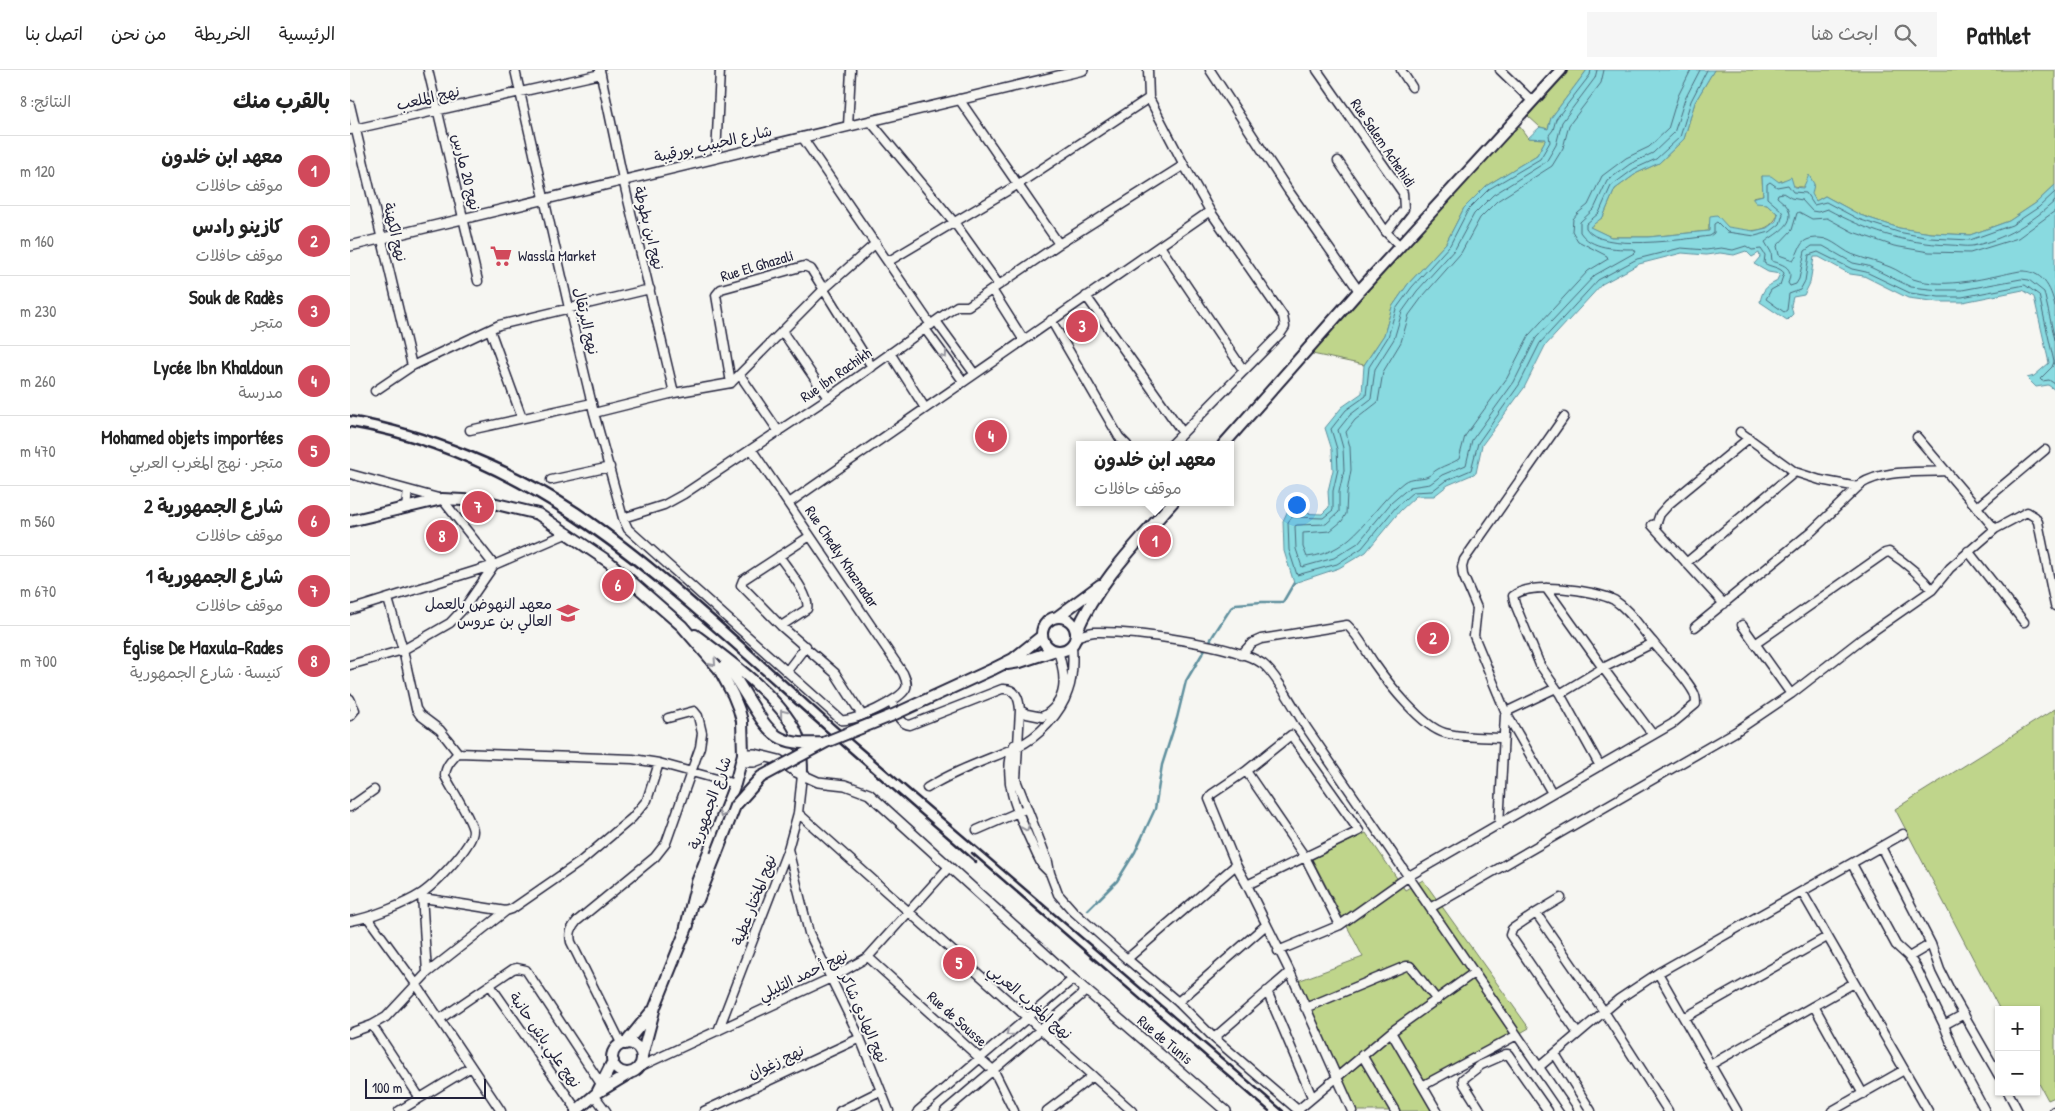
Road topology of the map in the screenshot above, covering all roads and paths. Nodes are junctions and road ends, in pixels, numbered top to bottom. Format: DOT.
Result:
graph roads {
  1 [pos="428,70"];
  2 [pos="514,70"];
  3 [pos="720,70"];
  4 [pos="851,70"];
  5 [pos="1083,70"];
  6 [pos="1148,70"];
  7 [pos="1210,70"];
  8 [pos="1317,70"];
  9 [pos="1401,70"];
  10 [pos="1500,70"];
  11 [pos="1560,70"];
  12 [pos="600,72"];
  13 [pos="1412,87"];
  14 [pos="520,92"];
  15 [pos="1149,98"];
  16 [pos="959,99"];
  17 [pos="1532,101"];
  18 [pos="350,105"];
  19 [pos="436,110"];
  20 [pos="870,121"];
  21 [pos="848,126"];
  22 [pos="353,129"];
  23 [pos="802,137"];
  24 [pos="716,158"];
  25 [pos="1338,161"];
  26 [pos="1184,165"];
  27 [pos="622,180"];
  28 [pos="1017,185"];
  29 [pos="544,199"];
  30 [pos="1210,211"];
  31 [pos="463,218"];
  32 [pos="954,222"];
  33 [pos="1386,232"];
  34 [pos="382,238"];
  35 [pos="876,243"];
  36 [pos="1059,244"];
  37 [pos="350,246"];
  38 [pos="1160,246"];
  39 [pos="1400,246"];
  40 [pos="889,261"];
  41 [pos="478,281"];
  42 [pos="999,285"];
  43 [pos="650,289"];
  44 [pos="823,290"];
  45 [pos="992,290"];
  46 [pos="1359,291"];
  47 [pos="1086,296"];
  48 [pos="569,308"];
  49 [pos="1051,320"];
  50 [pos="931,325"];
  51 [pos="490,330"];
  52 [pos="782,331"];
  53 [pos="1023,339"];
  54 [pos="890,353"];
  55 [pos="412,366"];
  56 [pos="872,367"];
  57 [pos="1244,371"];
  58 [pos="974,373"];
  59 [pos="740,375"];
  60 [pos="963,381"];
  61 [pos="731,383"];
  62 [pos="375,392"];
  63 [pos="674,392"];
  64 [pos="828,398"];
  65 [pos="592,403"];
  66 [pos="924,408"];
  67 [pos="594,413"];
  68 [pos="1564,417"];
  69 [pos="522,418"];
  70 [pos="470,430"];
  71 [pos="779,432"];
  72 [pos="1740,432"];
  73 [pos="1183,433"];
  74 [pos="1917,437"];
  75 [pos="1749,438"];
  76 [pos="1124,441"];
  77 [pos="1175,441"];
  78 [pos="1227,441"];
  79 [pos="752,450"];
  80 [pos="2045,450"];
  81 [pos="610,467"];
  82 [pos="1946,471"];
  83 [pos="1795,472"];
  84 [pos="350,474"];
  85 [pos="551,480"];
  86 [pos="1858,487"];
  87 [pos="408,490"];
  88 [pos="442,499"];
  89 [pos="789,502"];
  90 [pos="1170,506"];
  91 [pos="1977,507"];
  92 [pos="406,508"];
  93 [pos="623,518"];
  94 [pos="350,521"];
  95 [pos="1995,528"];
  96 [pos="568,533"];
  97 [pos="810,536"];
  98 [pos="1968,551"];
  99 [pos="779,556"];
  100 [pos="1686,562"];
  101 [pos="494,565"];
  102 [pos="1108,578"];
  103 [pos="1546,588"];
  104 [pos="1932,590"];
  105 [pos="388,599"];
  106 [pos="1724,604"];
  107 [pos="2055,606"];
  108 [pos="350,610"];
  109 [pos="1057,618"];
  110 [pos="2024,622"];
  111 [pos="1742,625"];
  112 [pos="682,626"];
  113 [pos="781,626"];
  114 [pos="1695,627"];
  115 [pos="1042,636"];
  116 [pos="1074,639"];
  117 [pos="1653,643"];
  118 [pos="1755,644"];
  119 [pos="806,646"];
  120 [pos="403,650"];
  121 [pos="1056,651"];
  122 [pos="721,655"];
  123 [pos="1241,655"];
  124 [pos="350,665"];
  125 [pos="1003,665"];
  126 [pos="1603,668"];
  127 [pos="787,672"];
  128 [pos="1558,691"];
  129 [pos="1791,694"];
  130 [pos="350,699"];
  131 [pos="891,702"];
  132 [pos="1020,710"];
  133 [pos="1506,713"];
  134 [pos="862,715"];
  135 [pos="350,716"];
  136 [pos="668,718"];
  137 [pos="1653,735"];
  138 [pos="1503,738"];
  139 [pos="826,742"];
  140 [pos="1016,744"];
  141 [pos="458,753"];
  142 [pos="742,758"];
  143 [pos="659,764"];
  144 [pos="1600,766"];
  145 [pos="1246,771"];
  146 [pos="692,773"];
  147 [pos="802,775"];
  148 [pos="735,784"];
  149 [pos="928,788"];
  150 [pos="374,790"];
  151 [pos="1552,793"];
  152 [pos="350,806"];
  153 [pos="1023,810"];
  154 [pos="798,813"];
  155 [pos="1498,825"];
  156 [pos="977,830"];
  157 [pos="1903,834"];
  158 [pos="1880,847"];
  159 [pos="788,849"];
  160 [pos="1305,857"];
  161 [pos="1852,864"];
  162 [pos="1236,865"];
  163 [pos="949,867"];
  164 [pos="1409,876"];
  165 [pos="1247,885"];
  166 [pos="1802,892"];
  167 [pos="422,896"];
  168 [pos="1561,898"];
  169 [pos="1430,908"];
  170 [pos="506,911"];
  171 [pos="908,913"];
  172 [pos="1536,913"];
  173 [pos="368,918"];
  174 [pos="350,921"];
  175 [pos="1266,925"];
  176 [pos="1340,925"];
  177 [pos="685,931"];
  178 [pos="1827,937"];
  179 [pos="1931,944"];
  180 [pos="1278,951"];
  181 [pos="868,957"];
  182 [pos="1909,957"];
  183 [pos="1127,959"];
  184 [pos="1290,972"];
  185 [pos="1474,972"];
  186 [pos="427,973"];
  187 [pos="1658,973"];
  188 [pos="831,978"];
  189 [pos="1073,980"];
  190 [pos="1854,983"];
  191 [pos="416,984"];
  192 [pos="490,985"];
  193 [pos="1086,991"];
  194 [pos="1268,991"];
  195 [pos="1437,1000"];
  196 [pos="1178,1002"];
  197 [pos="1814,1006"];
  198 [pos="655,1007"];
  199 [pos="1305,1008"];
  200 [pos="1605,1013"];
  201 [pos="1964,1014"];
  202 [pos="1028,1018"];
  203 [pos="1684,1018"];
  204 [pos="440,1019"];
  205 [pos="372,1025"];
  206 [pos="1944,1025"];
  207 [pos="1042,1030"];
  208 [pos="718,1031"];
  209 [pos="1391,1032"];
  210 [pos="350,1033"];
  211 [pos="1517,1034"];
  212 [pos="1578,1034"];
  213 [pos="860,1038"];
  214 [pos="1214,1038"];
  215 [pos="624,1044"];
  216 [pos="1555,1054"];
  217 [pos="1362,1055"];
  218 [pos="642,1056"];
  219 [pos="979,1058"];
  220 [pos="613,1061"];
  221 [pos="1710,1065"];
  222 [pos="471,1067"];
  223 [pos="639,1067"];
  224 [pos="1539,1068"];
  225 [pos="1995,1069"];
  226 [pos="1904,1070"];
  227 [pos="994,1071"];
  228 [pos="630,1073"];
  229 [pos="1093,1076"];
  230 [pos="1336,1080"];
  231 [pos="1424,1085"];
  232 [pos="597,1091"];
  233 [pos="880,1091"];
  234 [pos="1863,1094"];
  235 [pos="2010,1096"];
  236 [pos="1312,1097"];
  237 [pos="420,1098"];
  238 [pos="577,1110"];
  239 [pos="1299,1110"];
  240 [pos="399,1111"];
  241 [pos="501,1111"];
  242 [pos="606,1111"];
  243 [pos="704,1111"];
  244 [pos="840,1111"];
  245 [pos="889,1111"];
  246 [pos="918,1111"];
  247 [pos="944,1111"];
  248 [pos="1014,1111"];
  249 [pos="1047,1111"];
  250 [pos="1132,1111"];
  251 [pos="1226,1111"];
  252 [pos="1352,1111"];
  253 [pos="1395,1111"];
  254 [pos="1438,1111"];
  255 [pos="1481,1111"];
  256 [pos="1548,1111"];
  257 [pos="1569,1111"];
  258 [pos="1591,1111"];
  259 [pos="1668,1111"];
  260 [pos="1737,1111"];
  261 [pos="1832,1111"];
  262 [pos="1928,1111"];
  263 [pos="1985,1111"];
  264 [pos="2018,1111"];
  1 -- 19 [label="street, نهج 20 مارس"];
  2 -- 14 [label="street, نهج البرتقال"];
  3 -- 24 [label="street"];
  4 -- 21 [label="street"];
  5 -- 16 [label="street, شارع الحبيب بورقيبة"];
  6 -- 15 [label="street"];
  7 -- 46 [label="street"];
  8 -- 33 [label="street, Rue Salem Achehidi"];
  9 -- 13 [label="street"];
  10 -- 17 [label="street"];
  11 -- 17 [label="main road"];
  12 -- 14 [label="street, نهج الملعب"];
  12 -- 27 [label="street, نهج ابن بطوطة"];
  14 -- 19 [label="street, نهج الملعب"];
  14 -- 29 [label="street, نهج البرتقال"];
  15 -- 26 [label="street"];
  15 -- 28 [label="street"];
  16 -- 20 [label="street, شارع الحبيب بورقيبة"];
  16 -- 28 [label="street"];
  17 -- 39 [label="main road"];
  18 -- 22 [label="street, نهج الكهنة"];
  19 -- 22 [label="street, نهج الملعب"];
  19 -- 31 [label="street, نهج 20 مارس"];
  20 -- 21 [label="street, شارع الحبيب بورقيبة"];
  20 -- 32 [label="street"];
  21 -- 23 [label="street, شارع الحبيب بورقيبة"];
  22 -- 34 [label="street, نهج الكهنة"];
  23 -- 24 [label="street, شارع الحبيب بورقيبة"];
  23 -- 35 [label="street"];
  24 -- 27 [label="street, شارع الحبيب بورقيبة"];
  25 -- 33 [label="street"];
  26 -- 30 [label="street"];
  26 -- 36 [label="street, Rue Ibn Rachikh"];
  27 -- 29 [label="street, شارع الحبيب بورقيبة"];
  27 -- 43 [label="street, نهج ابن بطوطة"];
  28 -- 32 [label="street"];
  28 -- 36 [label="street"];
  29 -- 31 [label="street, شارع الحبيب بورقيبة"];
  29 -- 48 [label="street, نهج البرتقال"];
  30 -- 38 [label="street"];
  30 -- 57 [label="street"];
  31 -- 34 [label="street, شارع الحبيب بورقيبة"];
  31 -- 41 [label="street, نهج 20 مارس"];
  32 -- 40 [label="street"];
  32 -- 42 [label="street"];
  33 -- 39 [label="street"];
  34 -- 37 [label="street, شارع الحبيب بورقيبة"];
  34 -- 55 [label="street, نهج الكهنة"];
  35 -- 40 [label="street"];
  35 -- 44 [label="street"];
  36 -- 42 [label="street, Rue Ibn Rachikh"];
  38 -- 47 [label="street"];
  38 -- 57 [label="street"];
  39 -- 46 [label="main road"];
  40 -- 50 [label="street"];
  42 -- 45 [label="street, Rue Ibn Rachikh"];
  43 -- 48 [label="street"];
  43 -- 63 [label="street, نهج ابن بطوطة"];
  44 -- 52 [label="street"];
  44 -- 56 [label="street, Rue El Ghazali"];
  44 -- 61 [label="street, Rue El Ghazali"];
  45 -- 50 [label="street, Rue Ibn Rachikh"];
  45 -- 53 [label="street"];
  46 -- 78 [label="main road"];
  47 -- 49 [label="street"];
  47 -- 73 [label="street"];
  48 -- 51 [label="street"];
  48 -- 65 [label="street, نهج البرتقال"];
  49 -- 53 [label="street"];
  49 -- 76 [label="street"];
  50 -- 54 [label="street, Rue Ibn Rachikh"];
  50 -- 58 [label="street"];
  50 -- 60 [label="street, one-way"];
  51 -- 55 [label="street"];
  51 -- 69 [label="street"];
  52 -- 59 [label="street"];
  52 -- 64 [label="street"];
  53 -- 58 [label="street"];
  54 -- 56 [label="street, Rue Ibn Rachikh"];
  54 -- 66 [label="street"];
  55 -- 62 [label="street"];
  56 -- 64 [label="street, Rue Ibn Rachikh"];
  57 -- 73 [label="street"];
  58 -- 60 [label="street"];
  59 -- 61 [label="street"];
  59 -- 71 [label="street"];
  60 -- 66 [label="street"];
  61 -- 63 [label="street"];
  63 -- 67 [label="street"];
  64 -- 71 [label="street, Rue Ibn Rachikh"];
  65 -- 67 [label="street, نهج البرتقال"];
  65 -- 69 [label="street"];
  66 -- 89 [label="street"];
  67 -- 81 [label="street, نهج البرتقال"];
  68 -- 133 [label="street"];
  69 -- 70 [label="street"];
  71 -- 79 [label="street, Rue Ibn Rachikh"];
  72 -- 75 [label="street"];
  73 -- 77 [label="street"];
  74 -- 82 [label="street"];
  75 -- 83 [label="street"];
  75 -- 100 [label="street"];
  79 -- 89 [label="street, Rue Chedly Khaznadar"];
  79 -- 93 [label="street, Rue Ibn Rachikh"];
  80 -- 91 [label="street"];
  81 -- 85 [label="street"];
  81 -- 93 [label="street, نهج البرتقال"];
  82 -- 86 [label="street"];
  82 -- 91 [label="street"];
  83 -- 86 [label="street"];
  83 -- 100 [label="street"];
  84 -- 87 [label="street"];
  86 -- 106 [label="street"];
  87 -- 88 [label="street"];
  87 -- 92 [label="street"];
  88 -- 92 [label="main road, شارع الجمهورية"];
  88 -- 96 [label="main road, شارع الجمهورية"];
  88 -- 101 [label="street"];
  89 -- 97 [label="street, Rue Chedly Khaznadar"];
  90 -- 102 [label="main road"];
  91 -- 95 [label="street"];
  92 -- 94 [label="main road, شارع الجمهورية"];
  93 -- 127 [label="street"];
  95 -- 98 [label="street"];
  95 -- 107 [label="street"];
  96 -- 101 [label="street"];
  96 -- 112 [label="main road, شارع الجمهورية"];
  97 -- 99 [label="street"];
  97 -- 131 [label="street, Rue Chedly Khaznadar"];
  98 -- 104 [label="street"];
  98 -- 110 [label="street"];
  99 -- 113 [label="street"];
  99 -- 113 [label="street"];
  100 -- 106 [label="street"];
  101 -- 105 [label="street"];
  101 -- 120 [label="street"];
  102 -- 109 [label="main road"];
  102 -- 116 [label="main road"];
  103 -- 117 [label="street"];
  103 -- 126 [label="street"];
  103 -- 128 [label="street"];
  104 -- 118 [label="street"];
  104 -- 129 [label="street"];
  105 -- 108 [label="street"];
  105 -- 120 [label="street"];
  106 -- 114 [label="street"];
  109 -- 115 [label="main road"];
  109 -- 116 [label="main road"];
  111 -- 118 [label="street"];
  112 -- 122 [label="main road"];
  112 -- 142 [label="main road, شارع الجمهورية, one-way"];
  113 -- 119 [label="street"];
  115 -- 121 [label="main road"];
  115 -- 125 [label="main road"];
  116 -- 121 [label="main road"];
  116 -- 123 [label="street"];
  116 -- 140 [label="street"];
  117 -- 126 [label="street"];
  117 -- 137 [label="street"];
  118 -- 129 [label="street"];
  119 -- 127 [label="street"];
  119 -- 134 [label="street"];
  120 -- 124 [label="street"];
  120 -- 141 [label="street"];
  121 -- 125 [label="main road"];
  121 -- 132 [label="street"];
  122 -- 139 [label="main road, bridge"];
  147 -- 122 [label="main road, one-way"];
  123 -- 138 [label="street"];
  123 -- 164 [label="street"];
  125 -- 139 [label="main road, bridge"];
  126 -- 128 [label="street"];
  126 -- 137 [label="street"];
  127 -- 134 [label="street"];
  128 -- 133 [label="street"];
  128 -- 144 [label="street"];
  129 -- 169 [label="street"];
  130 -- 135 [label="street"];
  131 -- 132 [label="street"];
  131 -- 134 [label="street"];
  132 -- 140 [label="street"];
  133 -- 138 [label="street"];
  133 -- 151 [label="street"];
  136 -- 146 [label="street"];
  137 -- 144 [label="street"];
  138 -- 155 [label="street"];
  139 -- 177 [label="main road, bridge"];
  140 -- 149 [label="street"];
  140 -- 153 [label="street"];
  141 -- 143 [label="street"];
  141 -- 167 [label="street"];
  142 -- 147 [label="street, Rue de Tunis"];
  142 -- 148 [label="main road, شارع الجمهورية"];
  143 -- 146 [label="street"];
  143 -- 170 [label="street"];
  144 -- 151 [label="street"];
  145 -- 160 [label="street"];
  145 -- 160 [label="street"];
  145 -- 162 [label="street"];
  146 -- 148 [label="street"];
  146 -- 215 [label="street"];
  147 -- 154 [label="street, نهج المختار عطية"];
  147 -- 163 [label="street, Rue de Tunis"];
  148 -- 177 [label="main road, شارع الجمهورية, one-way"];
  150 -- 152 [label="street"];
  151 -- 155 [label="street"];
  153 -- 156 [label="street"];
  153 -- 183 [label="street"];
  154 -- 159 [label="street, نهج المختار عطية"];
  154 -- 171 [label="street, نهج المغرب العربي"];
  155 -- 164 [label="street"];
  157 -- 158 [label="street"];
  158 -- 161 [label="street"];
  158 -- 179 [label="street"];
  159 -- 188 [label="street, نهج الهادي شاكر"];
  159 -- 208 [label="street, نهج المختار عطية"];
  160 -- 165 [label="street"];
  160 -- 176 [label="street"];
  161 -- 166 [label="street"];
  161 -- 182 [label="street"];
  162 -- 165 [label="street"];
  162 -- 183 [label="street"];
  163 -- 171 [label="street, نهج أحمد التليلي"];
  163 -- 189 [label="street, Rue de Tunis"];
  164 -- 169 [label="street"];
  164 -- 176 [label="street"];
  165 -- 175 [label="street"];
  166 -- 178 [label="street"];
  166 -- 187 [label="street"];
  167 -- 170 [label="street"];
  167 -- 173 [label="street"];
  167 -- 186 [label="street"];
  168 -- 172 [label="street"];
  169 -- 185 [label="street"];
  170 -- 186 [label="street"];
  171 -- 181 [label="street, نهج أحمد التليلي"];
  171 -- 202 [label="street, نهج المغرب العربي"];
  172 -- 200 [label="street"];
  172 -- 212 [label="street"];
  173 -- 174 [label="street"];
  173 -- 191 [label="street"];
  175 -- 180 [label="street"];
  175 -- 196 [label="street"];
  176 -- 180 [label="street"];
  177 -- 198 [label="main road"];
  178 -- 190 [label="street"];
  178 -- 203 [label="street"];
  179 -- 182 [label="street"];
  179 -- 201 [label="street"];
  180 -- 184 [label="street"];
  181 -- 188 [label="street, نهج أحمد التليلي"];
  181 -- 219 [label="street, Rue de Sousse"];
  182 -- 206 [label="street"];
  183 -- 196 [label="street"];
  184 -- 194 [label="street"];
  184 -- 199 [label="street"];
  185 -- 195 [label="street"];
  185 -- 211 [label="street"];
  186 -- 191 [label="street"];
  187 -- 200 [label="street"];
  187 -- 203 [label="street"];
  188 -- 208 [label="street, نهج أحمد التليلي"];
  188 -- 213 [label="street, نهج الهادي شاكر"];
  189 -- 193 [label="street, Rue de Tunis"];
  189 -- 202 [label="street"];
  190 -- 197 [label="street"];
  190 -- 226 [label="street"];
  191 -- 204 [label="street"];
  191 -- 205 [label="street"];
  192 -- 204 [label="street"];
  192 -- 232 [label="street"];
  192 -- 238 [label="street, نهج علي باش حانبة"];
  193 -- 207 [label="street"];
  193 -- 251 [label="street, Rue de Tunis"];
  194 -- 214 [label="street"];
  194 -- 236 [label="street"];
  195 -- 199 [label="street"];
  195 -- 209 [label="street"];
  196 -- 214 [label="street"];
  197 -- 221 [label="street"];
  197 -- 234 [label="street"];
  198 -- 215 [label="main road"];
  198 -- 218 [label="main road"];
  199 -- 230 [label="street"];
  200 -- 212 [label="street"];
  200 -- 259 [label="street"];
  201 -- 206 [label="street"];
  201 -- 225 [label="street"];
  202 -- 207 [label="street, نهج المغرب العربي"];
  202 -- 219 [label="street, one-way"];
  203 -- 221 [label="street"];
  204 -- 222 [label="street"];
  205 -- 210 [label="street"];
  205 -- 237 [label="street"];
  206 -- 263 [label="street"];
  207 -- 227 [label="street"];
  207 -- 229 [label="street, نهج المغرب العربي"];
  208 -- 223 [label="street, نهج أحمد التليلي"];
  209 -- 217 [label="street"];
  209 -- 231 [label="street"];
  211 -- 224 [label="street"];
  211 -- 231 [label="street"];
  212 -- 216 [label="street"];
  213 -- 233 [label="street, نهج الهادي شاكر"];
  213 -- 243 [label="street, نهج زغوان"];
  214 -- 239 [label="street"];
  215 -- 218 [label="main road"];
  215 -- 220 [label="main road"];
  216 -- 224 [label="street"];
  216 -- 258 [label="street"];
  217 -- 230 [label="street"];
  217 -- 253 [label="street"];
  218 -- 223 [label="main road"];
  219 -- 227 [label="street, Rue de Sousse"];
  219 -- 246 [label="street"];
  220 -- 228 [label="main road"];
  220 -- 232 [label="main road"];
  221 -- 260 [label="street"];
  222 -- 237 [label="street"];
  222 -- 241 [label="street"];
  223 -- 228 [label="main road"];
  224 -- 257 [label="street"];
  226 -- 234 [label="street"];
  226 -- 262 [label="street"];
  227 -- 247 [label="street"];
  227 -- 248 [label="street, Rue de Sousse"];
  228 -- 232 [label="main road"];
  229 -- 249 [label="street"];
  229 -- 250 [label="street, نهج المغرب العربي"];
  230 -- 236 [label="street"];
  230 -- 252 [label="street"];
  231 -- 254 [label="street"];
  232 -- 238 [label="main road"];
  232 -- 242 [label="street"];
  233 -- 244 [label="street"];
  233 -- 245 [label="street, نهج الهادي شاكر"];
  234 -- 261 [label="street"];
  235 -- 264 [label="street"];
  236 -- 239 [label="street"];
  237 -- 240 [label="street"];
  255 -- 256 [label="street"];
}
